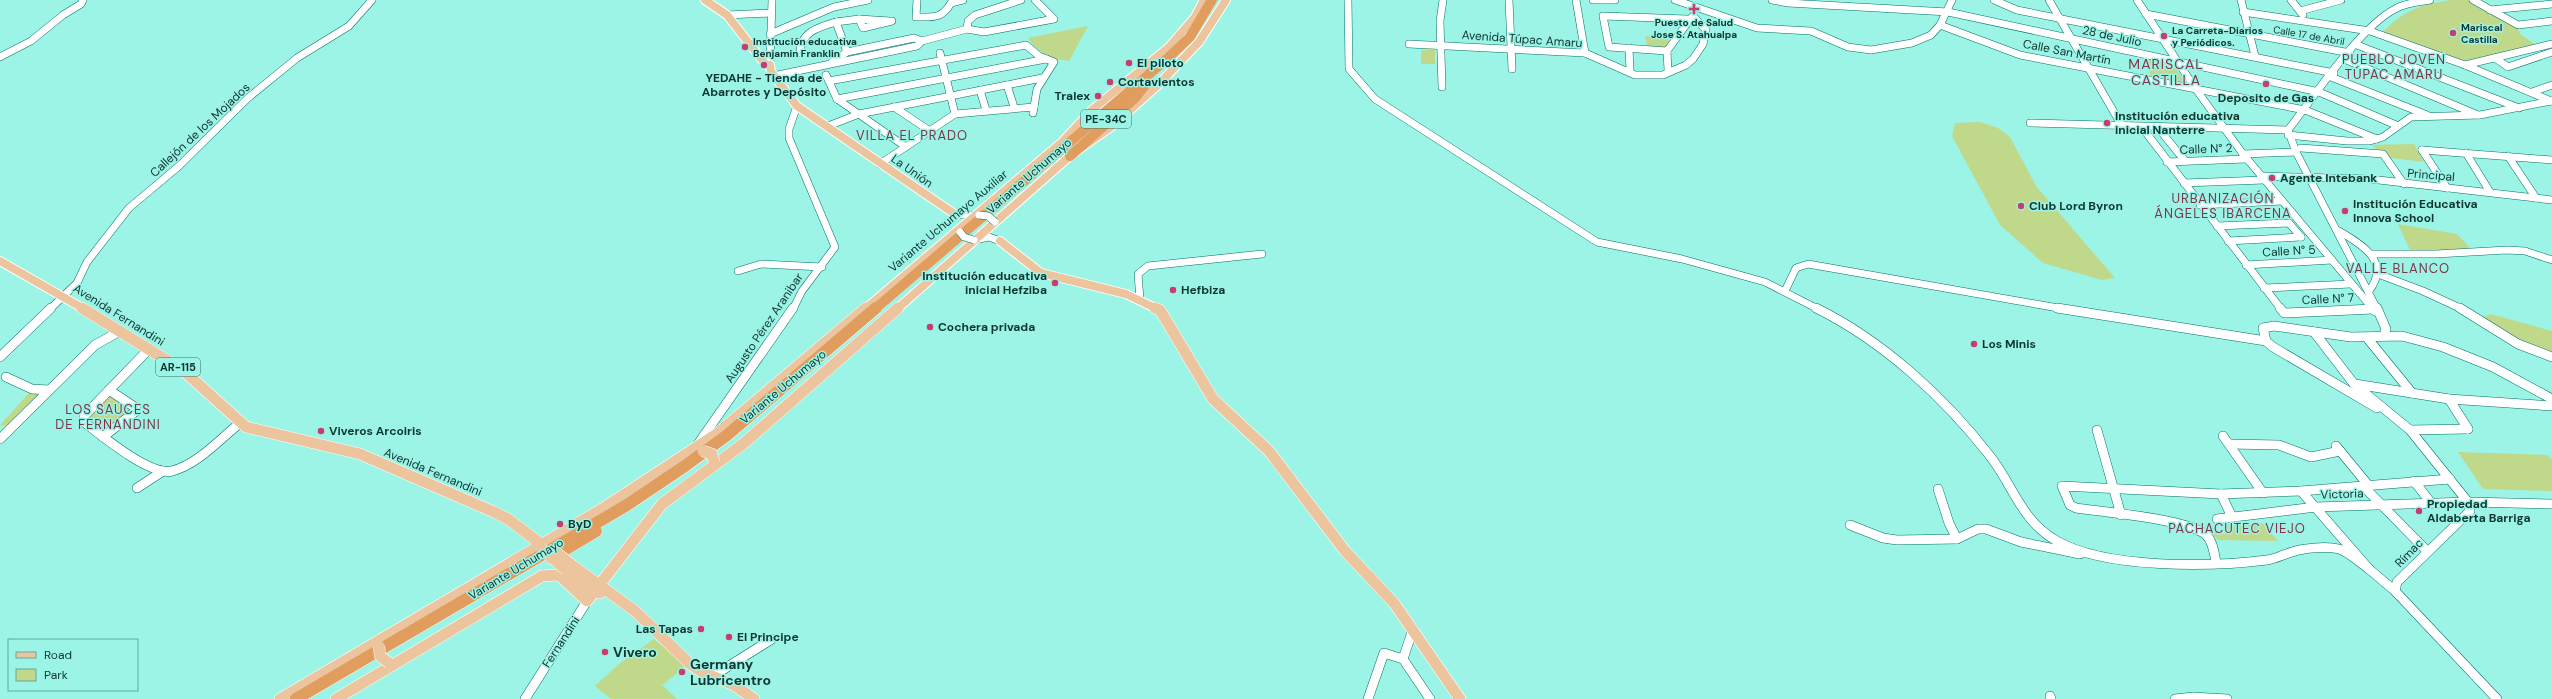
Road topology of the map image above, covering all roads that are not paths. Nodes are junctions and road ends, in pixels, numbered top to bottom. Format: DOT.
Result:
graph roads {
  1 [pos="83,0"];
  2 [pos="372,0"];
  3 [pos="772,0"];
  4 [pos="837,0"];
  5 [pos="868,0"];
  6 [pos="917,0"];
  7 [pos="962,0"];
  8 [pos="1021,0"];
  9 [pos="1035,0"];
  10 [pos="1204,0"];
  11 [pos="1212,0"];
  12 [pos="1220,0"];
  13 [pos="1226,0"];
  14 [pos="1348,0"];
  15 [pos="1444,0"];
  16 [pos="1509,0"];
  17 [pos="1576,0"];
  18 [pos="1593,0"];
  19 [pos="1615,0"];
  20 [pos="1772,0"];
  21 [pos="1952,0"];
  22 [pos="1994,0"];
  23 [pos="2049,0"];
  24 [pos="2137,0"];
  25 [pos="2241,0"];
  26 [pos="2292,0"];
  27 [pos="2341,0"];
  28 [pos="2430,0"];
  29 [pos="2473,0"];
  30 [pos="709,1"];
  31 [pos="1678,1"];
  32 [pos="2415,1"];
  33 [pos="2552,4"];
  34 [pos="832,8"];
  35 [pos="1698,8"];
  36 [pos="2490,10"];
  37 [pos="2300,11"];
  38 [pos="1948,12"];
  39 [pos="2243,12"];
  40 [pos="771,13"];
  41 [pos="2146,14"];
  42 [pos="727,15"];
  43 [pos="1690,18"];
  44 [pos="2057,18"];
  45 [pos="859,19"];
  46 [pos="2308,21"];
  47 [pos="2552,21"];
  48 [pos="834,23"];
  49 [pos="1940,25"];
  50 [pos="967,29"];
  51 [pos="2370,31"];
  52 [pos="770,34"];
  53 [pos="2249,34"];
  54 [pos="2070,38"];
  55 [pos="2162,38"];
  56 [pos="922,41"];
  57 [pos="1409,44"];
  58 [pos="2552,44"];
  59 [pos="1441,45"];
  60 [pos="2356,45"];
  61 [pos="876,46"];
  62 [pos="1629,48"];
  63 [pos="1512,50"];
  64 [pos="1667,51"];
  65 [pos="847,52"];
  66 [pos="2552,52"];
  67 [pos="800,53"];
  68 [pos="940,53"];
  69 [pos="1585,53"];
  70 [pos="2350,53"];
  71 [pos="879,54"];
  72 [pos="2255,56"];
  73 [pos="0,57"];
  74 [pos="2495,58"];
  75 [pos="1047,59"];
  76 [pos="2344,59"];
  77 [pos="942,61"];
  78 [pos="2178,61"];
  79 [pos="770,65"];
  80 [pos="828,65"];
  81 [pos="2465,65"];
  82 [pos="2087,67"];
  83 [pos="1512,69"];
  84 [pos="1668,70"];
  85 [pos="1153,71"];
  86 [pos="1630,71"];
  87 [pos="2332,75"];
  88 [pos="773,76"];
  89 [pos="946,78"];
  90 [pos="1042,78"];
  91 [pos="1146,84"];
  92 [pos="1007,85"];
  93 [pos="2551,86"];
  94 [pos="1442,87"];
  95 [pos="2195,88"];
  96 [pos="980,90"];
  97 [pos="2319,92"];
  98 [pos="2532,92"];
  99 [pos="950,95"];
  100 [pos="837,99"];
  101 [pos="797,106"];
  102 [pos="894,107"];
  103 [pos="1014,107"];
  104 [pos="2519,108"];
  105 [pos="986,110"];
  106 [pos="2305,110"];
  107 [pos="859,114"];
  108 [pos="955,114"];
  109 [pos="2480,115"];
  110 [pos="2430,116"];
  111 [pos="2030,123"];
  112 [pos="2396,125"];
  113 [pos="828,126"];
  114 [pos="2122,126"];
  115 [pos="2223,128"];
  116 [pos="2144,130"];
  117 [pos="930,131"];
  118 [pos="2288,133"];
  119 [pos="2163,134"];
  120 [pos="2377,139"];
  121 [pos="1062,142"];
  122 [pos="906,147"];
  123 [pos="2298,150"];
  124 [pos="2466,153"];
  125 [pos="1070,156"];
  126 [pos="2244,156"];
  127 [pos="2508,156"];
  128 [pos="2552,160"];
  129 [pos="2185,161"];
  130 [pos="2167,162"];
  131 [pos="880,164"];
  132 [pos="2308,175"];
  133 [pos="2263,178"];
  134 [pos="2184,183"];
  135 [pos="2404,184"];
  136 [pos="2447,188"];
  137 [pos="2490,192"];
  138 [pos="2536,198"];
  139 [pos="2552,200"];
  140 [pos="2282,201"];
  141 [pos="2200,205"];
  142 [pos="956,215"];
  143 [pos="977,215"];
  144 [pos="995,222"];
  145 [pos="2217,226"];
  146 [pos="960,230"];
  147 [pos="2339,231"];
  148 [pos="975,239"];
  149 [pos="1000,241"];
  150 [pos="2228,241"];
  151 [pos="1262,254"];
  152 [pos="2371,254"];
  153 [pos="2332,260"];
  154 [pos="2550,260"];
  155 [pos="0,261"];
  156 [pos="2246,265"];
  157 [pos="822,268"];
  158 [pos="738,271"];
  159 [pos="2378,274"];
  160 [pos="2351,284"];
  161 [pos="2264,288"];
  162 [pos="1785,291"];
  163 [pos="2369,291"];
  164 [pos="65,297"];
  165 [pos="1140,299"];
  166 [pos="2374,309"];
  167 [pos="2384,320"];
  168 [pos="120,331"];
  169 [pos="2314,332"];
  170 [pos="2384,336"];
  171 [pos="2368,338"];
  172 [pos="2266,341"];
  173 [pos="149,349"];
  174 [pos="0,357"];
  175 [pos="2552,357"];
  176 [pos="6,377"];
  177 [pos="2354,384"];
  178 [pos="49,390"];
  179 [pos="109,390"];
  180 [pos="2412,393"];
  181 [pos="2449,399"];
  182 [pos="2552,399"];
  183 [pos="2552,406"];
  184 [pos="2400,422"];
  185 [pos="240,423"];
  186 [pos="0,429"];
  187 [pos="9,430"];
  188 [pos="2097,430"];
  189 [pos="2410,430"];
  190 [pos="2223,436"];
  191 [pos="103,437"];
  192 [pos="0,439"];
  193 [pos="2228,444"];
  194 [pos="699,450"];
  195 [pos="714,464"];
  196 [pos="163,471"];
  197 [pos="2450,479"];
  198 [pos="2414,481"];
  199 [pos="2366,486"];
  200 [pos="138,488"];
  201 [pos="1938,489"];
  202 [pos="2114,489"];
  203 [pos="2301,491"];
  204 [pos="2262,493"];
  205 [pos="2221,494"];
  206 [pos="2468,502"];
  207 [pos="2430,504"];
  208 [pos="2552,504"];
  209 [pos="2381,505"];
  210 [pos="2316,507"];
  211 [pos="2121,515"];
  212 [pos="2232,517"];
  213 [pos="2217,519"];
  214 [pos="1850,525"];
  215 [pos="1957,539"];
  216 [pos="543,546"];
  217 [pos="2427,550"];
  218 [pos="2095,556"];
  219 [pos="2216,562"];
  220 [pos="2370,569"];
  221 [pos="2395,590"];
  222 [pos="594,593"];
  223 [pos="1413,629"];
  224 [pos="772,639"];
  225 [pos="381,642"];
  226 [pos="1403,659"];
  227 [pos="393,663"];
  228 [pos="713,676"];
  229 [pos="2194,698"];
  230 [pos="280,699"];
  231 [pos="296,699"];
  232 [pos="311,699"];
  233 [pos="336,699"];
  234 [pos="525,699"];
  235 [pos="754,699"];
  236 [pos="1368,699"];
  237 [pos="1430,699"];
  238 [pos="1460,699"];
  239 [pos="2175,699"];
  240 [pos="2227,699"];
  241 [pos="2497,699"];
  1 -- 73 [label="street"];
  2 -- 164 [label="street, Callejón de los Mojados"];
  3 -- 40 [label="street"];
  4 -- 34 [label="street"];
  5 -- 34 [label="street"];
  6 -- 7 [label="street"];
  8 -- 50 [label="street"];
  9 -- 50 [label="street"];
  10 -- 121 [label="main road, Variante Uchumayo Auxiliar"];
  11 -- 85 [label="highway, Variante Uchumayo / PE-34C"];
  12 -- 91 [label="highway, Variante Uchumayo / PE-34C"];
  13 -- 125 [label="main road"];
  14 -- 162 [label="street"];
  15 -- 59 [label="street"];
  16 -- 63 [label="street"];
  17 -- 69 [label="street"];
  18 -- 19 [label="street"];
  20 -- 38 [label="street, 28 de Julio"];
  21 -- 38 [label="street"];
  22 -- 44 [label="street"];
  23 -- 44 [label="street"];
  24 -- 41 [label="street"];
  25 -- 39 [label="street"];
  26 -- 37 [label="street"];
  27 -- 37 [label="street"];
  28 -- 32 [label="street"];
  29 -- 36 [label="street"];
  30 -- 42 [label="main road"];
  31 -- 35 [label="street"];
  32 -- 51 [label="street"];
  33 -- 36 [label="street"];
  34 -- 48 [label="street"];
  34 -- 52 [label="street"];
  35 -- 43 [label="street"];
  35 -- 49 [label="street"];
  36 -- 47 [label="street"];
  37 -- 46 [label="street"];
  38 -- 49 [label="street"];
  38 -- 54 [label="street, 28 de Julio"];
  39 -- 46 [label="street"];
  39 -- 53 [label="street"];
  40 -- 42 [label="street"];
  40 -- 52 [label="street"];
  41 -- 53 [label="street, Calle 17 de Abril"];
  41 -- 55 [label="street"];
  42 -- 79 [label="main road"];
  43 -- 62 [label="street"];
  43 -- 64 [label="street"];
  43 -- 84 [label="street, Avenida Túpac Amaru"];
  44 -- 54 [label="street"];
  44 -- 55 [label="street"];
  45 -- 48 [label="street"];
  46 -- 51 [label="street"];
  48 -- 65 [label="street"];
  48 -- 67 [label="street"];
  49 -- 82 [label="street, Calle San Martín"];
  50 -- 56 [label="street"];
  51 -- 60 [label="street"];
  51 -- 81 [label="street"];
  52 -- 79 [label="street"];
  53 -- 70 [label="street, Calle 17 de Abril"];
  53 -- 72 [label="street"];
  54 -- 78 [label="street, 28 de Julio"];
  54 -- 82 [label="street"];
  55 -- 72 [label="street"];
  55 -- 78 [label="street"];
  56 -- 61 [label="street"];
  56 -- 71 [label="street"];
  57 -- 59 [label="street, Avenida Túpac Amaru"];
  58 -- 74 [label="street"];
  59 -- 63 [label="street, Avenida Túpac Amaru"];
  59 -- 94 [label="street"];
  60 -- 70 [label="street"];
  60 -- 104 [label="street"];
  61 -- 65 [label="street"];
  61 -- 71 [label="street"];
  62 -- 64 [label="street"];
  62 -- 86 [label="street"];
  63 -- 69 [label="street, Avenida Túpac Amaru"];
  63 -- 83 [label="street"];
  64 -- 84 [label="street"];
  65 -- 80 [label="street"];
  66 -- 74 [label="street"];
  68 -- 77 [label="street"];
  69 -- 86 [label="street, Avenida Túpac Amaru"];
  70 -- 76 [label="street"];
  71 -- 80 [label="street"];
  72 -- 87 [label="street"];
  74 -- 81 [label="street"];
  75 -- 77 [label="street"];
  75 -- 89 [label="street"];
  75 -- 90 [label="street"];
  76 -- 87 [label="street"];
  76 -- 109 [label="street"];
  77 -- 89 [label="street"];
  77 -- 100 [label="street"];
  78 -- 95 [label="street"];
  78 -- 97 [label="street, 28 de Julio"];
  79 -- 88 [label="main road, La Unión"];
  80 -- 88 [label="street"];
  81 -- 98 [label="street"];
  82 -- 95 [label="street, Calle San Martín"];
  82 -- 114 [label="street"];
  84 -- 86 [label="street, Avenida Túpac Amaru"];
  85 -- 121 [label="highway"];
  85 -- 231 [label="highway, Variante Uchumayo / PE-34C"];
  87 -- 97 [label="street"];
  87 -- 110 [label="street"];
  88 -- 101 [label="main road, La Unión"];
  89 -- 99 [label="street"];
  89 -- 100 [label="street"];
  90 -- 92 [label="street"];
  90 -- 103 [label="street"];
  91 -- 125 [label="highway"];
  91 -- 232 [label="highway, Variante Uchumayo / PE-34C"];
  92 -- 96 [label="street"];
  92 -- 103 [label="street"];
  93 -- 98 [label="street"];
  95 -- 106 [label="street, Calle San Martín"];
  95 -- 115 [label="street"];
  96 -- 99 [label="street"];
  96 -- 105 [label="street"];
  97 -- 106 [label="street"];
  97 -- 112 [label="street, 28 de Julio"];
  98 -- 104 [label="street"];
  99 -- 102 [label="street"];
  99 -- 108 [label="street"];
  100 -- 107 [label="street"];
  101 -- 113 [label="main road, La Unión"];
  101 -- 157 [label="street, Augusto Pérez Aranibar"];
  102 -- 107 [label="street"];
  102 -- 117 [label="street"];
  103 -- 105 [label="street"];
  104 -- 109 [label="street"];
  105 -- 108 [label="street"];
  106 -- 118 [label="street"];
  106 -- 120 [label="street, Calle San Martín"];
  107 -- 113 [label="street"];
  107 -- 122 [label="street"];
  108 -- 117 [label="street"];
  109 -- 110 [label="street"];
  110 -- 112 [label="street"];
  111 -- 114 [label="street"];
  112 -- 120 [label="street"];
  113 -- 131 [label="main road, La Unión"];
  114 -- 115 [label="street"];
  115 -- 118 [label="street"];
  115 -- 126 [label="street"];
  116 -- 130 [label="street"];
  117 -- 122 [label="street"];
  118 -- 120 [label="street"];
  118 -- 123 [label="street"];
  119 -- 129 [label="street"];
  121 -- 143 [label="main road, Variante Uchumayo Auxiliar"];
  122 -- 131 [label="street"];
  123 -- 126 [label="street, Calle N° 2"];
  123 -- 132 [label="street"];
  123 -- 135 [label="street, Calle N° 2"];
  124 -- 127 [label="street"];
  124 -- 136 [label="street"];
  124 -- 137 [label="street"];
  125 -- 144 [label="main road"];
  126 -- 129 [label="street, Calle N° 2"];
  126 -- 133 [label="street"];
  127 -- 128 [label="street"];
  127 -- 138 [label="street"];
  129 -- 130 [label="street, Calle N° 2"];
  130 -- 134 [label="street"];
  131 -- 142 [label="main road, La Unión"];
  132 -- 133 [label="street, Principal"];
  132 -- 135 [label="street, Principal"];
  132 -- 147 [label="street"];
  133 -- 134 [label="street, Principal"];
  133 -- 140 [label="street"];
  134 -- 141 [label="street"];
  135 -- 136 [label="street, Principal"];
  136 -- 137 [label="street, Principal"];
  137 -- 138 [label="street, Principal"];
  138 -- 139 [label="street, Principal"];
  140 -- 141 [label="street"];
  140 -- 153 [label="street"];
  141 -- 145 [label="street"];
  142 -- 143 [label="street"];
  142 -- 146 [label="street"];
  143 -- 144 [label="street, bridge"];
  143 -- 146 [label="main road, Variante Uchumayo Auxiliar"];
  144 -- 148 [label="main road"];
  144 -- 149 [label="street"];
  145 -- 150 [label="street"];
  145 -- 150 [label="street"];
  146 -- 148 [label="street, bridge"];
  146 -- 194 [label="main road, Variante Uchumayo Auxiliar"];
  147 -- 152 [label="street"];
  147 -- 163 [label="street"];
  148 -- 149 [label="street"];
  148 -- 195 [label="main road"];
  149 -- 165 [label="main road"];
  150 -- 156 [label="street"];
  151 -- 165 [label="street"];
  152 -- 154 [label="street"];
  152 -- 159 [label="street"];
  153 -- 156 [label="street, Calle N° 5"];
  153 -- 160 [label="street"];
  155 -- 164 [label="main road, Avenida Fernandini / AR-115"];
  156 -- 161 [label="street"];
  157 -- 158 [label="street"];
  157 -- 194 [label="street, Augusto Pérez Aranibar"];
  159 -- 163 [label="street"];
  159 -- 175 [label="street"];
  160 -- 161 [label="street"];
  160 -- 166 [label="street"];
  161 -- 166 [label="street, Calle N° 7"];
  162 -- 172 [label="street"];
  162 -- 218 [label="street"];
  163 -- 167 [label="street"];
  164 -- 168 [label="main road, Avenida Fernandini / AR-115"];
  164 -- 174 [label="street, Callejón de los Mojados"];
  165 -- 223 [label="main road"];
  166 -- 167 [label="street"];
  167 -- 170 [label="street"];
  168 -- 173 [label="main road, Avenida Fernandini / AR-115"];
  168 -- 178 [label="street"];
  169 -- 171 [label="street"];
  169 -- 172 [label="street"];
  169 -- 177 [label="street"];
  170 -- 171 [label="street"];
  170 -- 182 [label="street"];
  171 -- 180 [label="street"];
  172 -- 184 [label="street"];
  173 -- 179 [label="street"];
  173 -- 185 [label="main road, Avenida Fernandini / AR-115"];
  176 -- 178 [label="street"];
  177 -- 180 [label="street"];
  177 -- 184 [label="street"];
  178 -- 187 [label="street"];
  179 -- 191 [label="street"];
  179 -- 191 [label="street"];
  180 -- 181 [label="street"];
  181 -- 183 [label="street"];
  181 -- 189 [label="street"];
  184 -- 189 [label="street"];
  185 -- 196 [label="street"];
  185 -- 216 [label="main road, Avenida Fernandini / AR-115"];
  186 -- 187 [label="street"];
  187 -- 192 [label="street"];
  188 -- 202 [label="street"];
  189 -- 197 [label="street"];
  190 -- 193 [label="street"];
  191 -- 196 [label="street"];
  193 -- 199 [label="street"];
  193 -- 204 [label="street"];
  194 -- 195 [label="main road, bridge"];
  194 -- 216 [label="main road, Variante Uchumayo"];
  195 -- 222 [label="main road"];
  196 -- 200 [label="street"];
  197 -- 198 [label="street"];
  197 -- 206 [label="street"];
  198 -- 199 [label="street"];
  198 -- 207 [label="street"];
  199 -- 203 [label="street"];
  199 -- 209 [label="street"];
  201 -- 215 [label="street"];
  202 -- 205 [label="street"];
  202 -- 211 [label="street"];
  202 -- 211 [label="street"];
  203 -- 204 [label="street"];
  203 -- 210 [label="street"];
  204 -- 205 [label="street"];
  205 -- 212 [label="street"];
  206 -- 207 [label="street, Victoria"];
  206 -- 208 [label="street, Victoria"];
  206 -- 217 [label="street, Rímac"];
  207 -- 209 [label="street, Victoria"];
  209 -- 210 [label="street, Victoria"];
  209 -- 217 [label="street"];
  210 -- 212 [label="street, Victoria"];
  210 -- 220 [label="street"];
  211 -- 219 [label="street"];
  212 -- 213 [label="street, Victoria"];
  214 -- 215 [label="street"];
  215 -- 218 [label="street"];
  216 -- 222 [label="main road, Avenida Fernandini, bridge"];
  216 -- 225 [label="main road, Variante Uchumayo"];
  217 -- 221 [label="street, Rímac"];
  218 -- 219 [label="street"];
  219 -- 220 [label="street"];
  220 -- 221 [label="street"];
  221 -- 241 [label="street"];
  222 -- 227 [label="main road, Variante Uchumayo"];
  222 -- 228 [label="main road"];
  222 -- 234 [label="street, Fernandini"];
  223 -- 226 [label="street"];
  223 -- 238 [label="main road"];
  224 -- 228 [label="street"];
  225 -- 227 [label="main road, bridge"];
  225 -- 230 [label="main road, Variante Uchumayo"];
  226 -- 236 [label="street"];
  226 -- 237 [label="street"];
  227 -- 233 [label="main road, Variante Uchumayo"];
  228 -- 235 [label="main road"];
  229 -- 239 [label="street"];
  229 -- 240 [label="street"];
}
